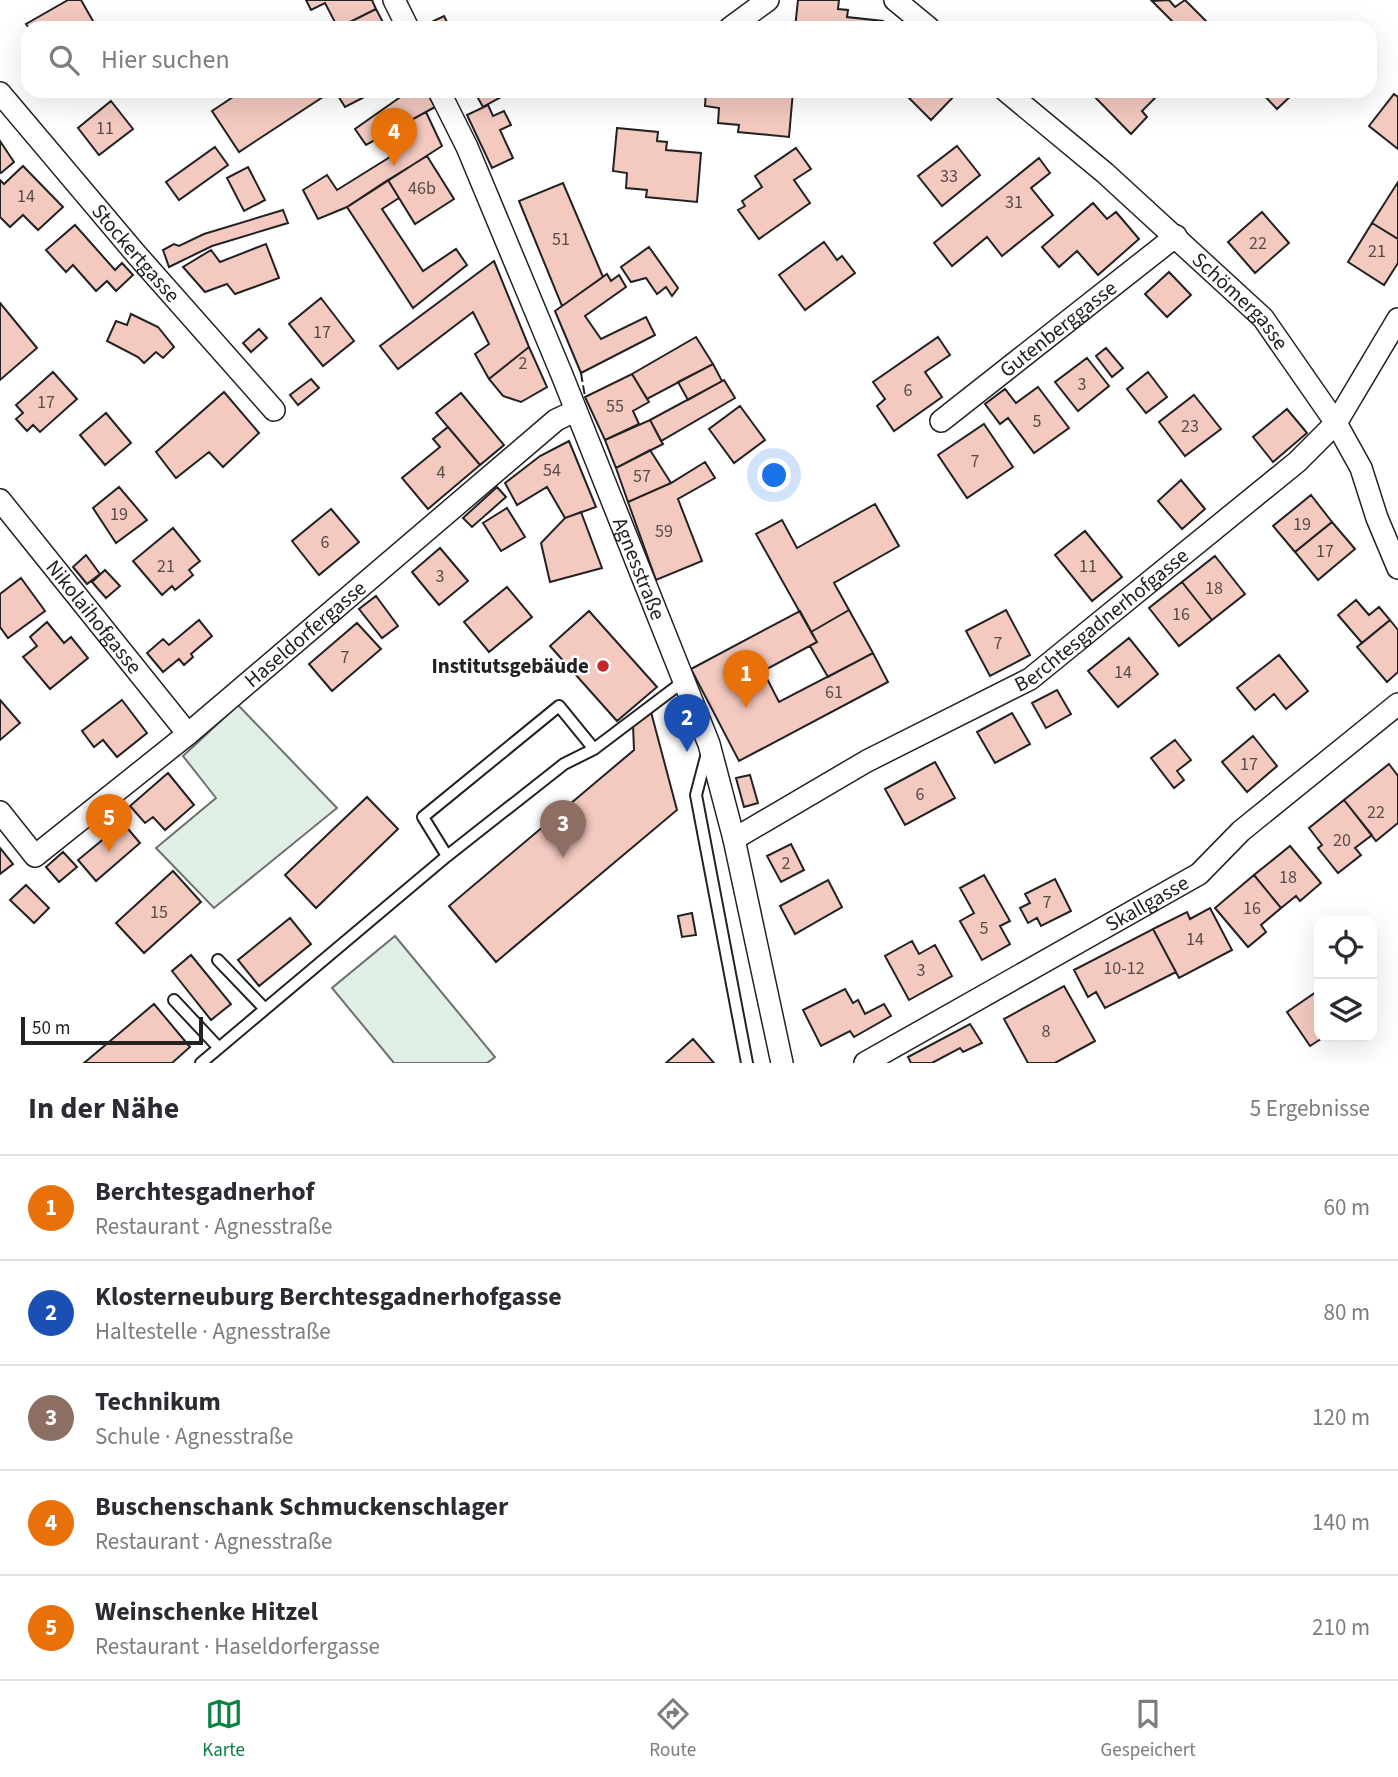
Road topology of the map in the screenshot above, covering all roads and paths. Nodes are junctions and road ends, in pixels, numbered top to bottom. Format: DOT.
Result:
graph roads {
  1 [pos="394,0"];
  2 [pos="768,0"];
  3 [pos="895,0"];
  4 [pos="404,21"];
  5 [pos="740,21"];
  6 [pos="920,21"];
  7 [pos="0,93"];
  8 [pos="442,98"];
  9 [pos="1014,98"];
  10 [pos="1176,236"];
  11 [pos="1398,319"];
  12 [pos="274,410"];
  13 [pos="575,411"];
  14 [pos="940,421"];
  15 [pos="1336,423"];
  16 [pos="0,500"];
  17 [pos="1398,568"];
  18 [pos="684,681"];
  19 [pos="1398,704"];
  20 [pos="188,734"];
  21 [pos="709,744"];
  22 [pos="594,749"];
  23 [pos="0,811"];
  24 [pos="734,839"];
  25 [pos="447,856"];
  26 [pos="218,960"];
  27 [pos="174,1000"];
  28 [pos="265,1009"];
  29 [pos="219,1048"];
  30 [pos="201,1063"];
  31 [pos="747,1063"];
  32 [pos="782,1063"];
  33 [pos="865,1063"];
  1 -- 4 [label="street"];
  2 -- 5 [label="street"];
  3 -- 6 [label="street"];
  7 -- 12 [label="street, Stockertgasse"];
  8 -- 13 [label="street, Agnesstraße"];
  9 -- 10 [label="street, Schömergasse"];
  10 -- 14 [label="street, Gutenberggasse"];
  10 -- 15 [label="street, Schömergasse"];
  11 -- 15 [label="street, Berchtesgadnerhofgasse"];
  13 -- 18 [label="street, Agnesstraße"];
  13 -- 20 [label="street, Haseldorfergasse"];
  15 -- 17 [label="street, Schömergasse"];
  15 -- 24 [label="street, Berchtesgadnerhofgasse"];
  16 -- 20 [label="street, Nikolaihofgasse"];
  18 -- 21 [label="street, Agnesstraße"];
  18 -- 22 [label="lane"];
  19 -- 33 [label="street, Skallgasse"];
  20 -- 23 [label="street, Haseldorfergasse"];
  21 -- 24 [label="street, Agnesstraße"];
  21 -- 31 [label="lane"];
  22 -- 25 [label="lane"];
  22 -- 25 [label="lane"];
  24 -- 32 [label="street, Agnesstraße"];
  25 -- 28 [label="lane"];
  26 -- 28 [label="lane"];
  27 -- 29 [label="lane"];
  28 -- 29 [label="lane"];
  29 -- 30 [label="lane"];
}
